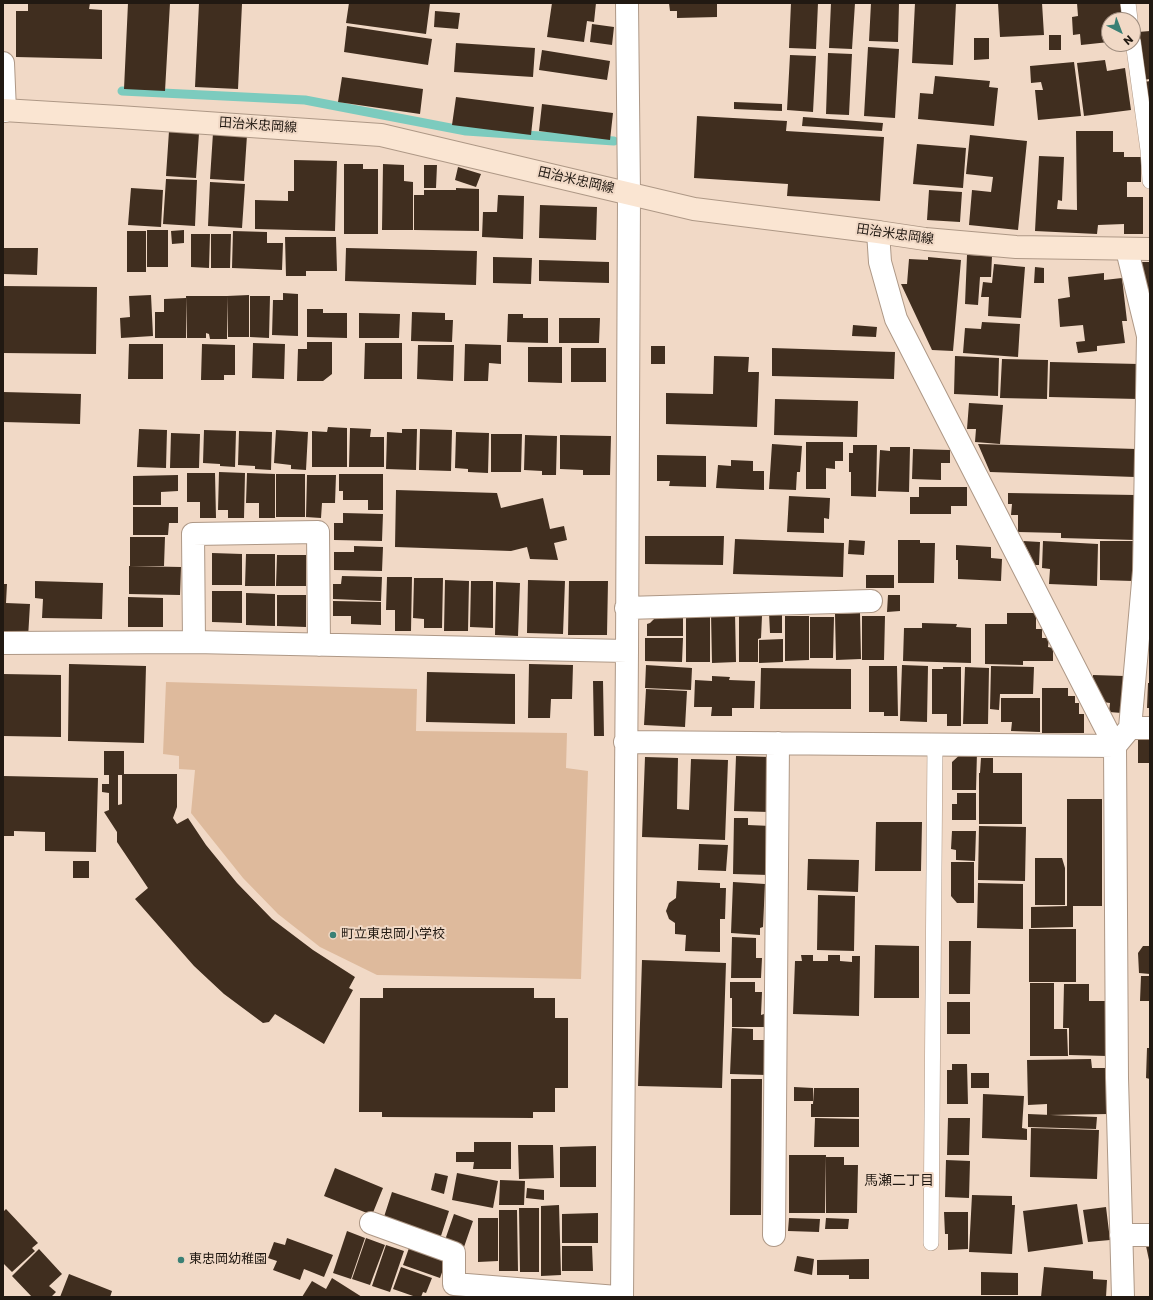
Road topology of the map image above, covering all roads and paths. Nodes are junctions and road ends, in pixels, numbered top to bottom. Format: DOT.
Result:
graph roads {
  1 [pos="627,3"];
  2 [pos="1135,52"];
  3 [pos="3,63"];
  4 [pos="4,110"];
  5 [pos="1150,182"];
  6 [pos="629,194"];
  7 [pos="878,232"];
  8 [pos="1150,249"];
  9 [pos="1127,250"];
  10 [pos="1147,571"];
  11 [pos="871,602"];
  12 [pos="626,608"];
  13 [pos="3,642"];
  14 [pos="194,642"];
  15 [pos="319,645"];
  16 [pos="627,651"];
  17 [pos="1140,728"];
  18 [pos="626,742"];
  19 [pos="778,743"];
  20 [pos="935,744"];
  21 [pos="1115,746"];
  22 [pos="371,1223"];
  23 [pos="774,1235"];
  24 [pos="1121,1235"];
  25 [pos="1150,1235"];
  26 [pos="931,1243"];
  27 [pos="617,1297"];
  28 [pos="622,1297"];
  29 [pos="1122,1297"];
  1 -- 6 [label="street"];
  2 -- 5 [label="lane"];
  3 -- 4 [label="street"];
  4 -- 6 [label="main road, 田治米忠岡線"];
  6 -- 7 [label="main road, 田治米忠岡線"];
  6 -- 12 [label="street"];
  7 -- 9 [label="main road, 田治米忠岡線"];
  7 -- 21 [label="street"];
  8 -- 9 [label="main road, 田治米忠岡線"];
  9 -- 10 [label="street"];
  10 -- 17 [label="street"];
  11 -- 12 [label="street"];
  12 -- 16 [label="street"];
  13 -- 14 [label="street"];
  14 -- 15 [label="street"];
  14 -- 15 [label="street"];
  15 -- 16 [label="street"];
  16 -- 18 [label="street"];
  17 -- 21 [label="street"];
  18 -- 19 [label="street"];
  18 -- 28 [label="street"];
  19 -- 20 [label="street"];
  19 -- 23 [label="street"];
  20 -- 21 [label="street"];
  20 -- 26 [label="lane"];
  21 -- 24 [label="street"];
  22 -- 27 [label="street"];
  24 -- 25 [label="street"];
  24 -- 29 [label="street"];
}
